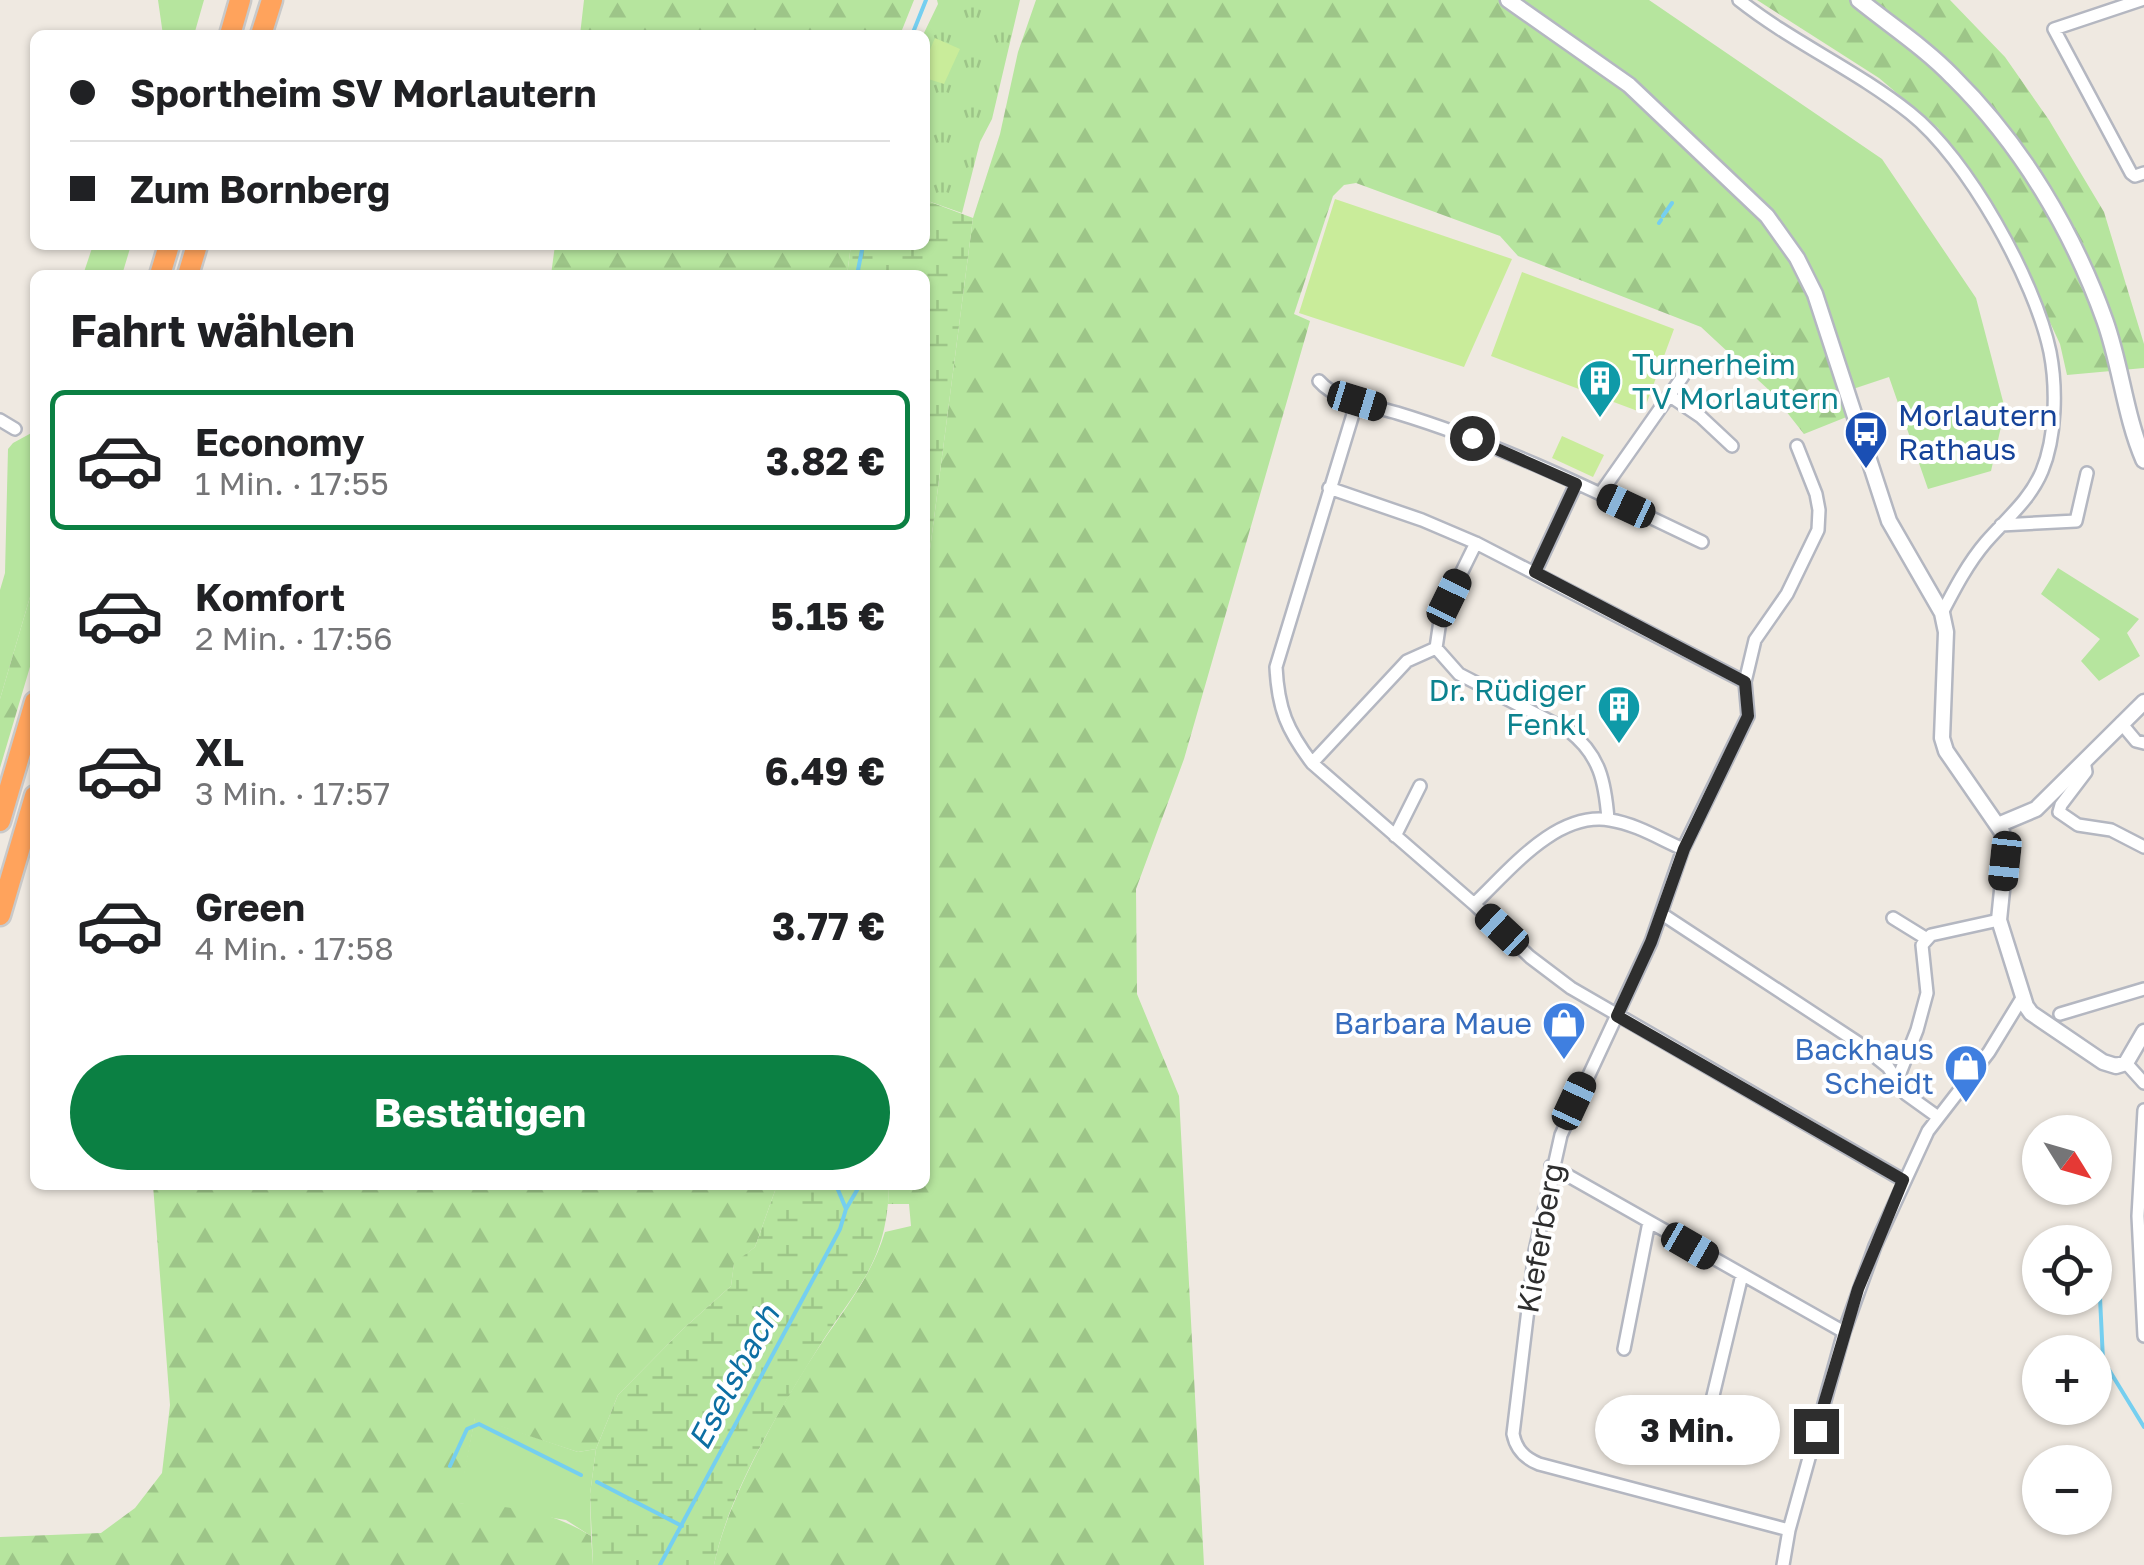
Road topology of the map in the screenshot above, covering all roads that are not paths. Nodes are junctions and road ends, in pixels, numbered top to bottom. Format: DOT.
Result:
graph roads {
  1 [pos="240,0"];
  2 [pos="272,0"];
  3 [pos="1508,0"];
  4 [pos="1739,0"];
  5 [pos="1859,0"];
  6 [pos="2143,1"];
  7 [pos="231,30"];
  8 [pos="263,30"];
  9 [pos="2144,174"];
  10 [pos="1683,376"];
  11 [pos="1320,382"];
  12 [pos="1670,396"];
  13 [pos="1357,401"];
  14 [pos="0,420"];
  15 [pos="15,429"];
  16 [pos="1732,446"];
  17 [pos="1797,446"];
  18 [pos="2144,460"];
  19 [pos="2087,473"];
  20 [pos="1576,484"];
  21 [pos="1329,488"];
  22 [pos="1600,494"];
  23 [pos="2002,526"];
  24 [pos="1702,542"];
  25 [pos="1476,543"];
  26 [pos="1535,572"];
  27 [pos="1942,612"];
  28 [pos="1436,648"];
  29 [pos="1745,682"];
  30 [pos="2144,702"];
  31 [pos="30,719"];
  32 [pos="2120,723"];
  33 [pos="2144,743"];
  34 [pos="2084,761"];
  35 [pos="1312,764"];
  36 [pos="1420,786"];
  37 [pos="30,813"];
  38 [pos="1608,819"];
  39 [pos="0,822"];
  40 [pos="1998,825"];
  41 [pos="1395,836"];
  42 [pos="2144,848"];
  43 [pos="1684,849"];
  44 [pos="1474,904"];
  45 [pos="1662,914"];
  46 [pos="0,915"];
  47 [pos="1893,918"];
  48 [pos="1999,920"];
  49 [pos="1927,939"];
  50 [pos="2144,989"];
  51 [pos="2022,998"];
  52 [pos="2060,1014"];
  53 [pos="1617,1016"];
  54 [pos="2144,1032"];
  55 [pos="2126,1064"];
  56 [pos="1898,1078"];
  57 [pos="2144,1083"];
  58 [pos="2144,1110"];
  59 [pos="1938,1116"];
  60 [pos="1551,1166"];
  61 [pos="1903,1180"];
  62 [pos="1649,1222"];
  63 [pos="1742,1276"];
  64 [pos="1844,1332"];
  65 [pos="2144,1336"];
  66 [pos="1624,1349"];
  67 [pos="1711,1404"];
  68 [pos="1789,1530"];
  69 [pos="1783,1565"];
  1 -- 7 [label="highway"];
  2 -- 8 [label="highway"];
  3 -- 27 [label="street"];
  4 -- 23 [label="street"];
  5 -- 18 [label="main road"];
  6 -- 9 [label="street"];
  10 -- 12 [label="street"];
  11 -- 13 [label="street"];
  12 -- 16 [label="street"];
  12 -- 22 [label="street"];
  13 -- 20 [label="street"];
  13 -- 21 [label="street"];
  14 -- 15 [label="street"];
  17 -- 29 [label="street, Kieferberg"];
  19 -- 23 [label="street"];
  20 -- 22 [label="street"];
  20 -- 26 [label="street"];
  21 -- 25 [label="street"];
  21 -- 35 [label="street"];
  22 -- 24 [label="street"];
  23 -- 27 [label="street"];
  25 -- 26 [label="street"];
  25 -- 28 [label="street"];
  26 -- 29 [label="street"];
  27 -- 40 [label="street"];
  28 -- 35 [label="street"];
  28 -- 38 [label="street"];
  29 -- 43 [label="street, Kieferberg"];
  30 -- 32 [label="street"];
  31 -- 39 [label="highway"];
  32 -- 33 [label="street"];
  32 -- 34 [label="street"];
  34 -- 40 [label="street"];
  34 -- 42 [label="street"];
  35 -- 41 [label="street"];
  36 -- 41 [label="street"];
  37 -- 46 [label="highway"];
  38 -- 43 [label="street"];
  38 -- 44 [label="street"];
  40 -- 48 [label="street"];
  41 -- 44 [label="street"];
  43 -- 45 [label="street, Kieferberg"];
  44 -- 53 [label="street"];
  45 -- 53 [label="street, Kieferberg"];
  45 -- 56 [label="street"];
  47 -- 49 [label="street"];
  48 -- 49 [label="street"];
  48 -- 51 [label="street"];
  49 -- 56 [label="street"];
  50 -- 52 [label="street"];
  51 -- 55 [label="street"];
  51 -- 59 [label="street"];
  53 -- 60 [label="street, Kieferberg"];
  53 -- 61 [label="street"];
  54 -- 55 [label="street"];
  55 -- 57 [label="street"];
  56 -- 59 [label="street"];
  58 -- 65 [label="street"];
  59 -- 61 [label="street"];
  60 -- 62 [label="street"];
  60 -- 68 [label="street, Kieferberg"];
  61 -- 64 [label="street"];
  62 -- 63 [label="street"];
  62 -- 66 [label="street"];
  63 -- 64 [label="street"];
  63 -- 67 [label="street"];
  64 -- 68 [label="street"];
  68 -- 69 [label="street"];
}
